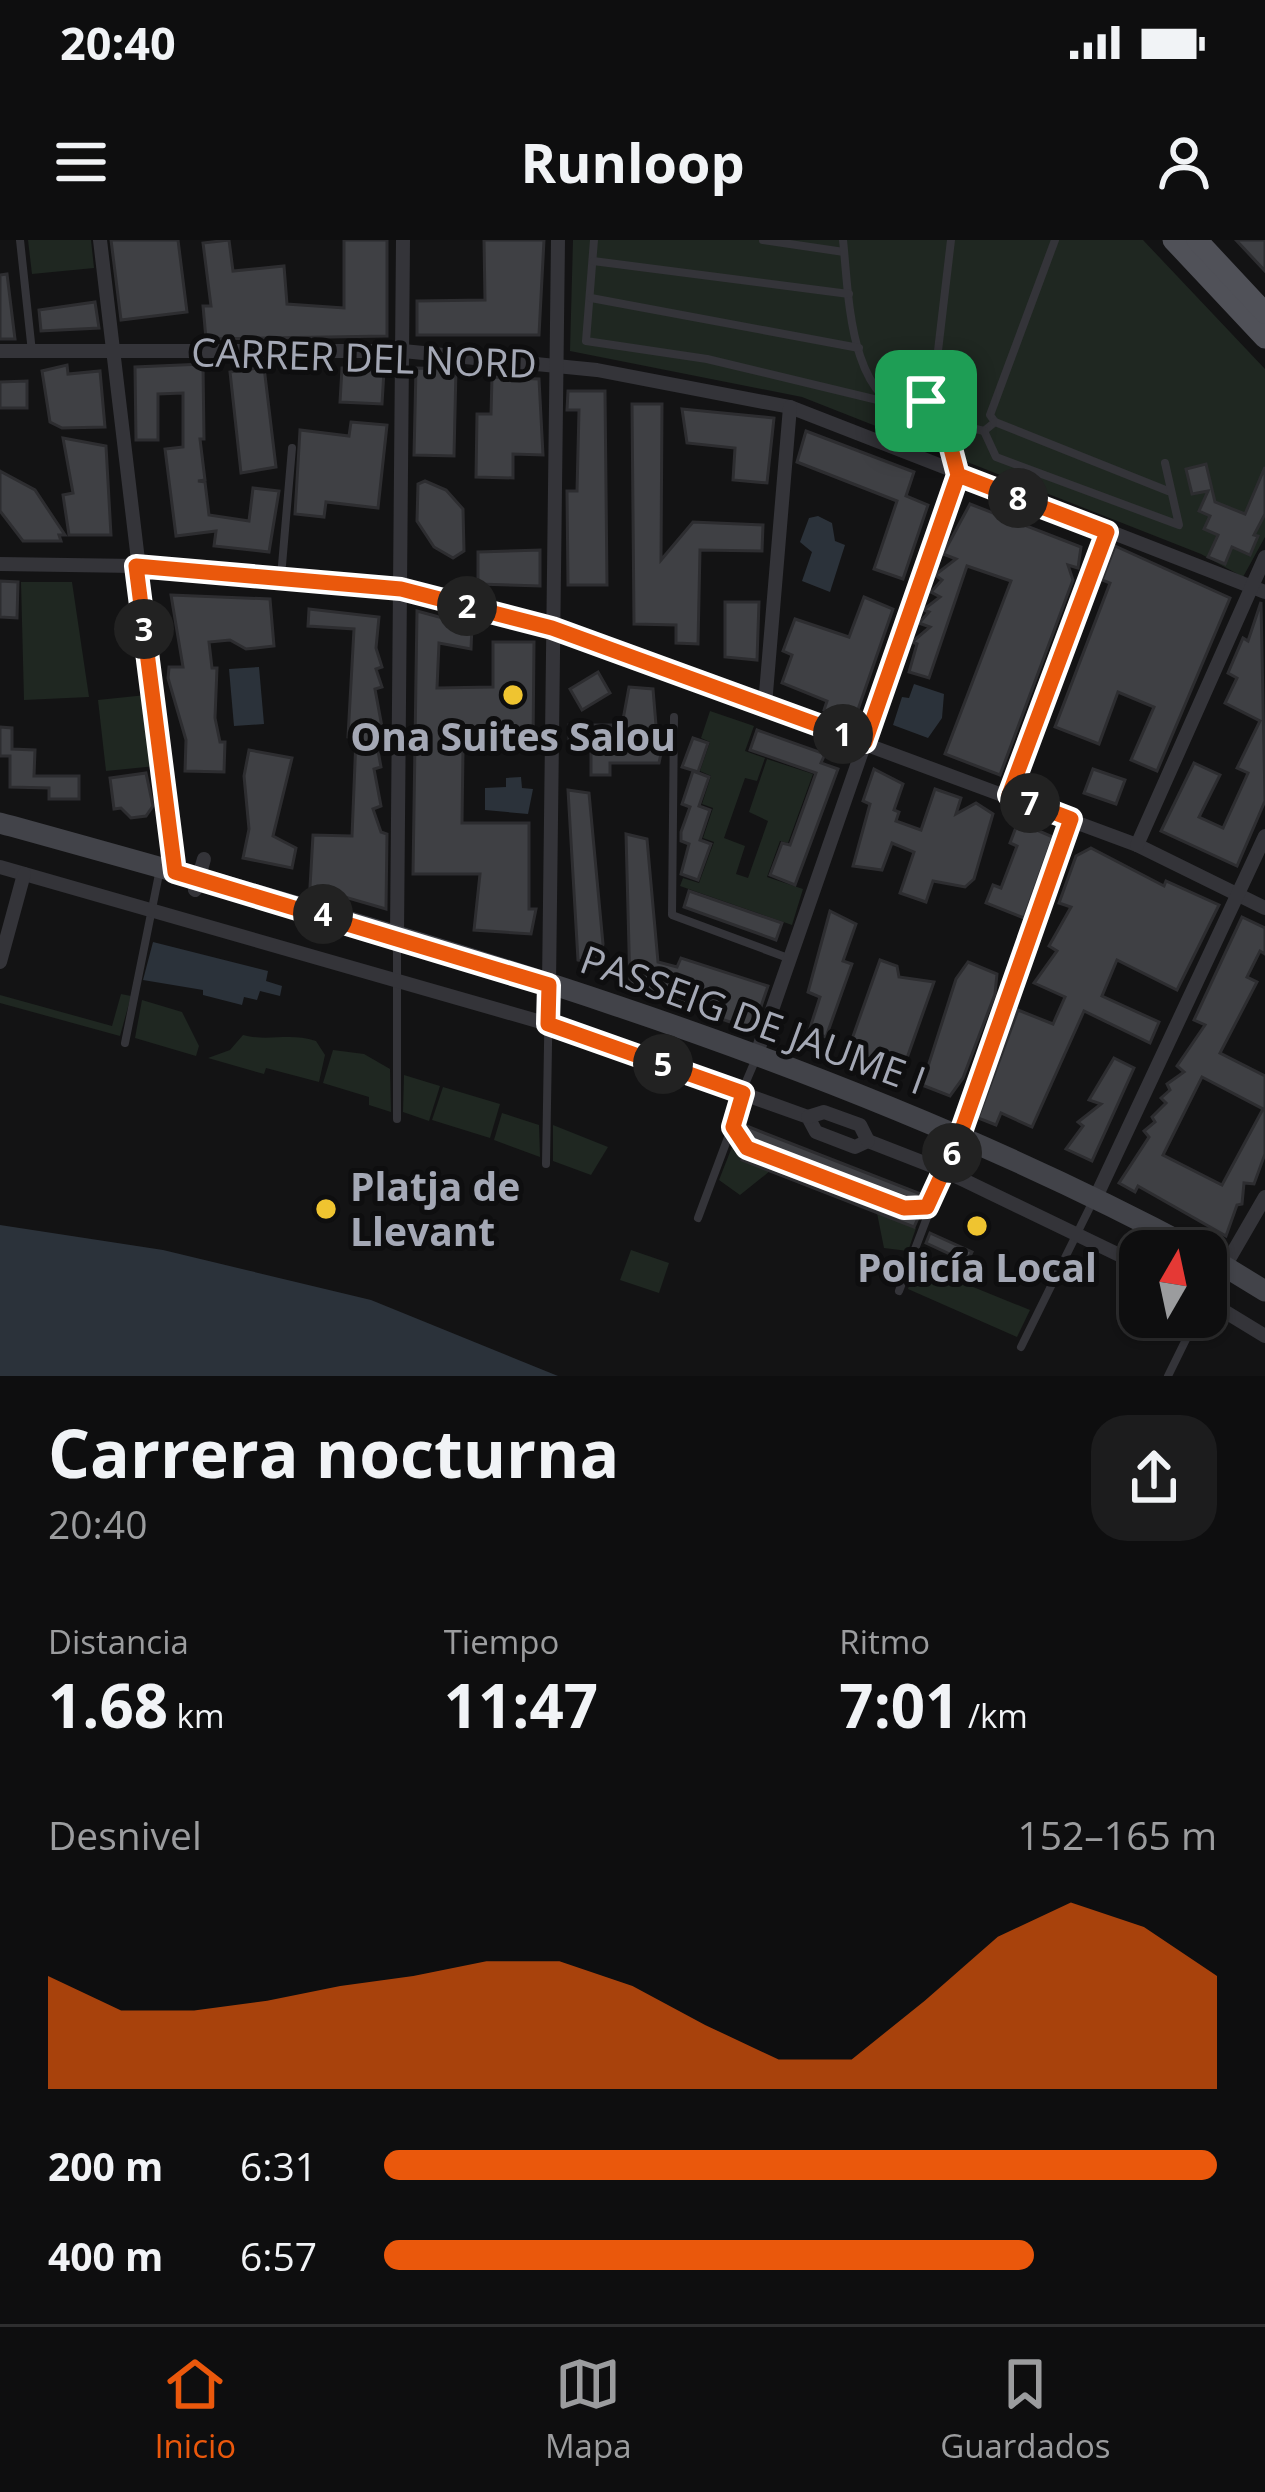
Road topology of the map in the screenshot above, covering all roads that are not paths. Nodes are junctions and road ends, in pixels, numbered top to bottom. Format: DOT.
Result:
graph roads {
  1 [pos="20,240"];
  2 [pos="100,240"];
  3 [pos="403,240"];
  4 [pos="558,240"];
  5 [pos="594,240"];
  6 [pos="768,240"];
  7 [pos="843,240"];
  8 [pos="951,240"];
  9 [pos="1055,240"];
  10 [pos="1173,240"];
  11 [pos="1197,240"];
  12 [pos="844,252"];
  13 [pos="593,261"];
  14 [pos="849,294"];
  15 [pos="591,298"];
  16 [pos="1265,313"];
  17 [pos="1265,338"];
  18 [pos="859,348"];
  19 [pos="0,351"];
  20 [pos="403,351"];
  21 [pos="32,352"];
  22 [pos="115,352"];
  23 [pos="557,364"];
  24 [pos="886,402"];
  25 [pos="932,402"];
  26 [pos="790,407"];
  27 [pos="915,414"];
  28 [pos="995,422"];
  29 [pos="940,424"];
  30 [pos="984,431"];
  31 [pos="292,448"];
  32 [pos="1165,463"];
  33 [pos="958,475"];
  34 [pos="1169,491"];
  35 [pos="1107,532"];
  36 [pos="1265,557"];
  37 [pos="0,564"];
  38 [pos="136,566"];
  39 [pos="281,579"];
  40 [pos="1248,586"];
  41 [pos="401,589"];
  42 [pos="1265,592"];
  43 [pos="552,628"];
  44 [pos="765,705"];
  45 [pos="674,717"];
  46 [pos="865,742"];
  47 [pos="1009,795"];
  48 [pos="1071,819"];
  49 [pos="0,823"];
  50 [pos="1265,836"];
  51 [pos="1137,844"];
  52 [pos="0,867"];
  53 [pos="168,870"];
  54 [pos="24,874"];
  55 [pos="1238,893"];
  56 [pos="1265,908"];
  57 [pos="152,909"];
  58 [pos="398,935"];
  59 [pos="790,959"];
  60 [pos="0,962"];
  61 [pos="396,977"];
  62 [pos="549,985"];
  63 [pos="548,1024"];
  64 [pos="124,1043"];
  65 [pos="756,1056"];
  66 [pos="743,1093"];
  67 [pos="397,1119"];
  68 [pos="734,1121"];
  69 [pos="960,1135"];
  70 [pos="546,1165"];
  71 [pos="945,1171"];
  72 [pos="1096,1197"];
  73 [pos="1265,1197"];
  74 [pos="934,1199"];
  75 [pos="698,1218"];
  76 [pos="1158,1230"];
  77 [pos="1077,1232"];
  78 [pos="1227,1247"];
  79 [pos="1119,1254"];
  80 [pos="1227,1268"];
  81 [pos="899,1291"];
  82 [pos="1265,1291"];
  83 [pos="1227,1313"];
  84 [pos="1265,1336"];
  85 [pos="1187,1338"];
  86 [pos="1021,1347"];
  87 [pos="1168,1376"];
  1 -- 21 [label="lane"];
  2 -- 22 [label="street"];
  3 -- 20 [label="street"];
  4 -- 23 [label="street"];
  5 -- 13 [label="lane"];
  6 -- 12 [label="lane"];
  7 -- 12 [label="lane"];
  8 -- 25 [label="lane"];
  9 -- 28 [label="lane"];
  10 -- 17 [label="main road"];
  11 -- 16 [label="main road"];
  12 -- 14 [label="lane"];
  13 -- 14 [label="lane"];
  13 -- 15 [label="lane"];
  14 -- 18 [label="lane"];
  15 -- 18 [label="lane"];
  15 -- 24 [label="lane"];
  18 -- 24 [label="lane"];
  19 -- 21 [label="street, CARRER DEL NORD"];
  20 -- 22 [label="street, CARRER DEL NORD"];
  20 -- 23 [label="street, CARRER DEL NORD"];
  20 -- 41 [label="street"];
  21 -- 22 [label="street, CARRER DEL NORD"];
  22 -- 38 [label="street"];
  23 -- 26 [label="street, CARRER DEL NORD"];
  23 -- 43 [label="street"];
  24 -- 27 [label="lane"];
  25 -- 27 [label="lane"];
  25 -- 29 [label="lane"];
  26 -- 33 [label="street, CARRER DEL NORD"];
  26 -- 44 [label="street"];
  27 -- 29 [label="lane"];
  28 -- 30 [label="lane"];
  28 -- 34 [label="lane"];
  29 -- 30 [label="lane"];
  29 -- 33 [label="lane"];
  30 -- 34 [label="lane"];
  31 -- 39 [label="lane"];
  32 -- 34 [label="lane"];
  33 -- 35 [label="street, CARRER DEL NORD"];
  33 -- 46 [label="street"];
  35 -- 40 [label="street, CARRER DEL NORD"];
  35 -- 47 [label="street"];
  36 -- 40 [label="street"];
  37 -- 38 [label="street"];
  38 -- 39 [label="street"];
  38 -- 53 [label="street"];
  39 -- 41 [label="street"];
  40 -- 42 [label="street, CARRER DEL NORD"];
  40 -- 51 [label="street"];
  41 -- 43 [label="street"];
  41 -- 58 [label="street"];
  43 -- 44 [label="street"];
  43 -- 62 [label="street"];
  44 -- 46 [label="street"];
  45 -- 59 [label="lane"];
  46 -- 47 [label="street"];
  46 -- 59 [label="street"];
  47 -- 48 [label="street"];
  48 -- 51 [label="street"];
  48 -- 69 [label="street"];
  49 -- 53 [label="street, PASSEIG DE JAUME I"];
  50 -- 55 [label="street"];
  51 -- 55 [label="street"];
  52 -- 54 [label="street, PASSEIG DE JAUME I"];
  53 -- 57 [label="lane"];
  53 -- 58 [label="street, PASSEIG DE JAUME I"];
  54 -- 57 [label="street, PASSEIG DE JAUME I"];
  54 -- 60 [label="street"];
  55 -- 56 [label="street"];
  55 -- 72 [label="street"];
  57 -- 61 [label="street, PASSEIG DE JAUME I"];
  57 -- 64 [label="lane"];
  58 -- 61 [label="lane"];
  58 -- 62 [label="street, PASSEIG DE JAUME I"];
  59 -- 65 [label="street"];
  61 -- 63 [label="street, PASSEIG DE JAUME I"];
  61 -- 67 [label="lane"];
  62 -- 63 [label="lane"];
  62 -- 65 [label="street, PASSEIG DE JAUME I"];
  63 -- 66 [label="street, PASSEIG DE JAUME I"];
  63 -- 70 [label="lane"];
  65 -- 66 [label="lane"];
  65 -- 69 [label="street, PASSEIG DE JAUME I"];
  66 -- 68 [label="lane"];
  66 -- 71 [label="street, PASSEIG DE JAUME I"];
  68 -- 74 [label="lane"];
  68 -- 75 [label="lane"];
  69 -- 71 [label="lane"];
  69 -- 72 [label="street, PASSEIG DE JAUME I"];
  71 -- 74 [label="lane"];
  71 -- 77 [label="street, PASSEIG DE JAUME I"];
  72 -- 76 [label="street, PASSEIG DE JAUME I"];
  72 -- 77 [label="lane"];
  73 -- 78 [label="street"];
  74 -- 81 [label="lane"];
  77 -- 79 [label="street, PASSEIG DE JAUME I"];
  77 -- 86 [label="lane"];
  80 -- 82 [label="street"];
  83 -- 84 [label="street"];
  85 -- 87 [label="lane"];
}
